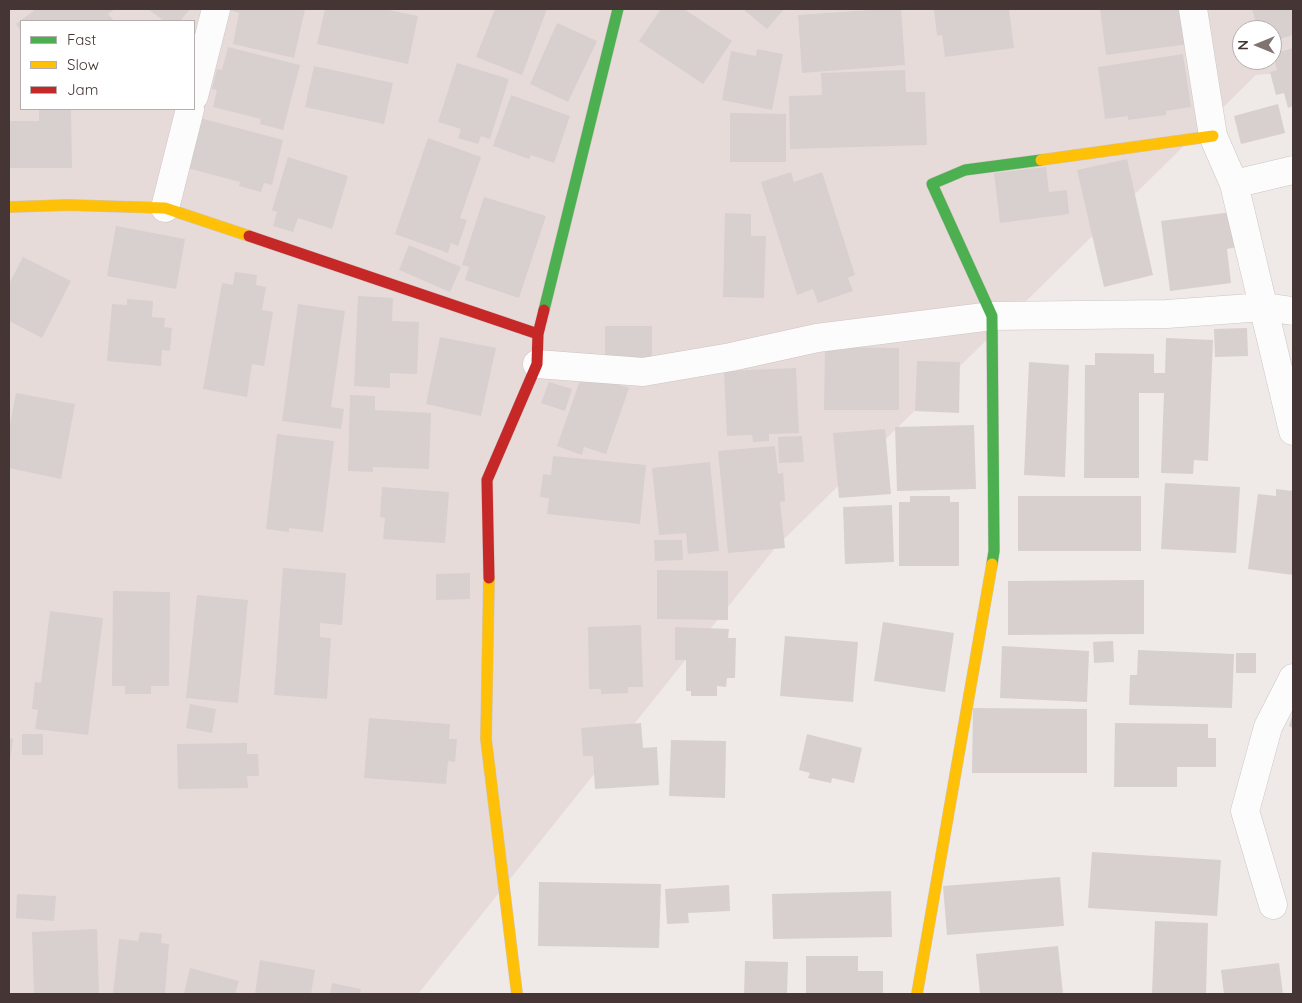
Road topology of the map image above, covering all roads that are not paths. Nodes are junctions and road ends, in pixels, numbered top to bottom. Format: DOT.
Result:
graph roads {
  1 [pos="216,9"];
  2 [pos="618,9"];
  3 [pos="1194,9"];
  4 [pos="195,92"];
  5 [pos="190,110"];
  6 [pos="1213,136"];
  7 [pos="1293,170"];
  8 [pos="1234,184"];
  9 [pos="9,208"];
  10 [pos="166,208"];
  11 [pos="1264,307"];
  12 [pos="1293,311"];
  13 [pos="992,316"];
  14 [pos="538,334"];
  15 [pos="536,364"];
  16 [pos="1293,431"];
  17 [pos="1293,678"];
  18 [pos="1273,905"];
  19 [pos="517,994"];
  20 [pos="917,994"];
  1 -- 4 [label="street"];
  2 -- 14 [label="street"];
  3 -- 6 [label="street"];
  5 -- 10 [label="street"];
  6 -- 8 [label="street"];
  6 -- 13 [label="street"];
  7 -- 8 [label="street"];
  8 -- 11 [label="street"];
  9 -- 10 [label="street"];
  10 -- 14 [label="street"];
  11 -- 12 [label="street"];
  11 -- 13 [label="street"];
  11 -- 16 [label="street"];
  13 -- 15 [label="street"];
  13 -- 20 [label="street"];
  14 -- 15 [label="street"];
  15 -- 19 [label="street"];
  17 -- 18 [label="street"];
}
